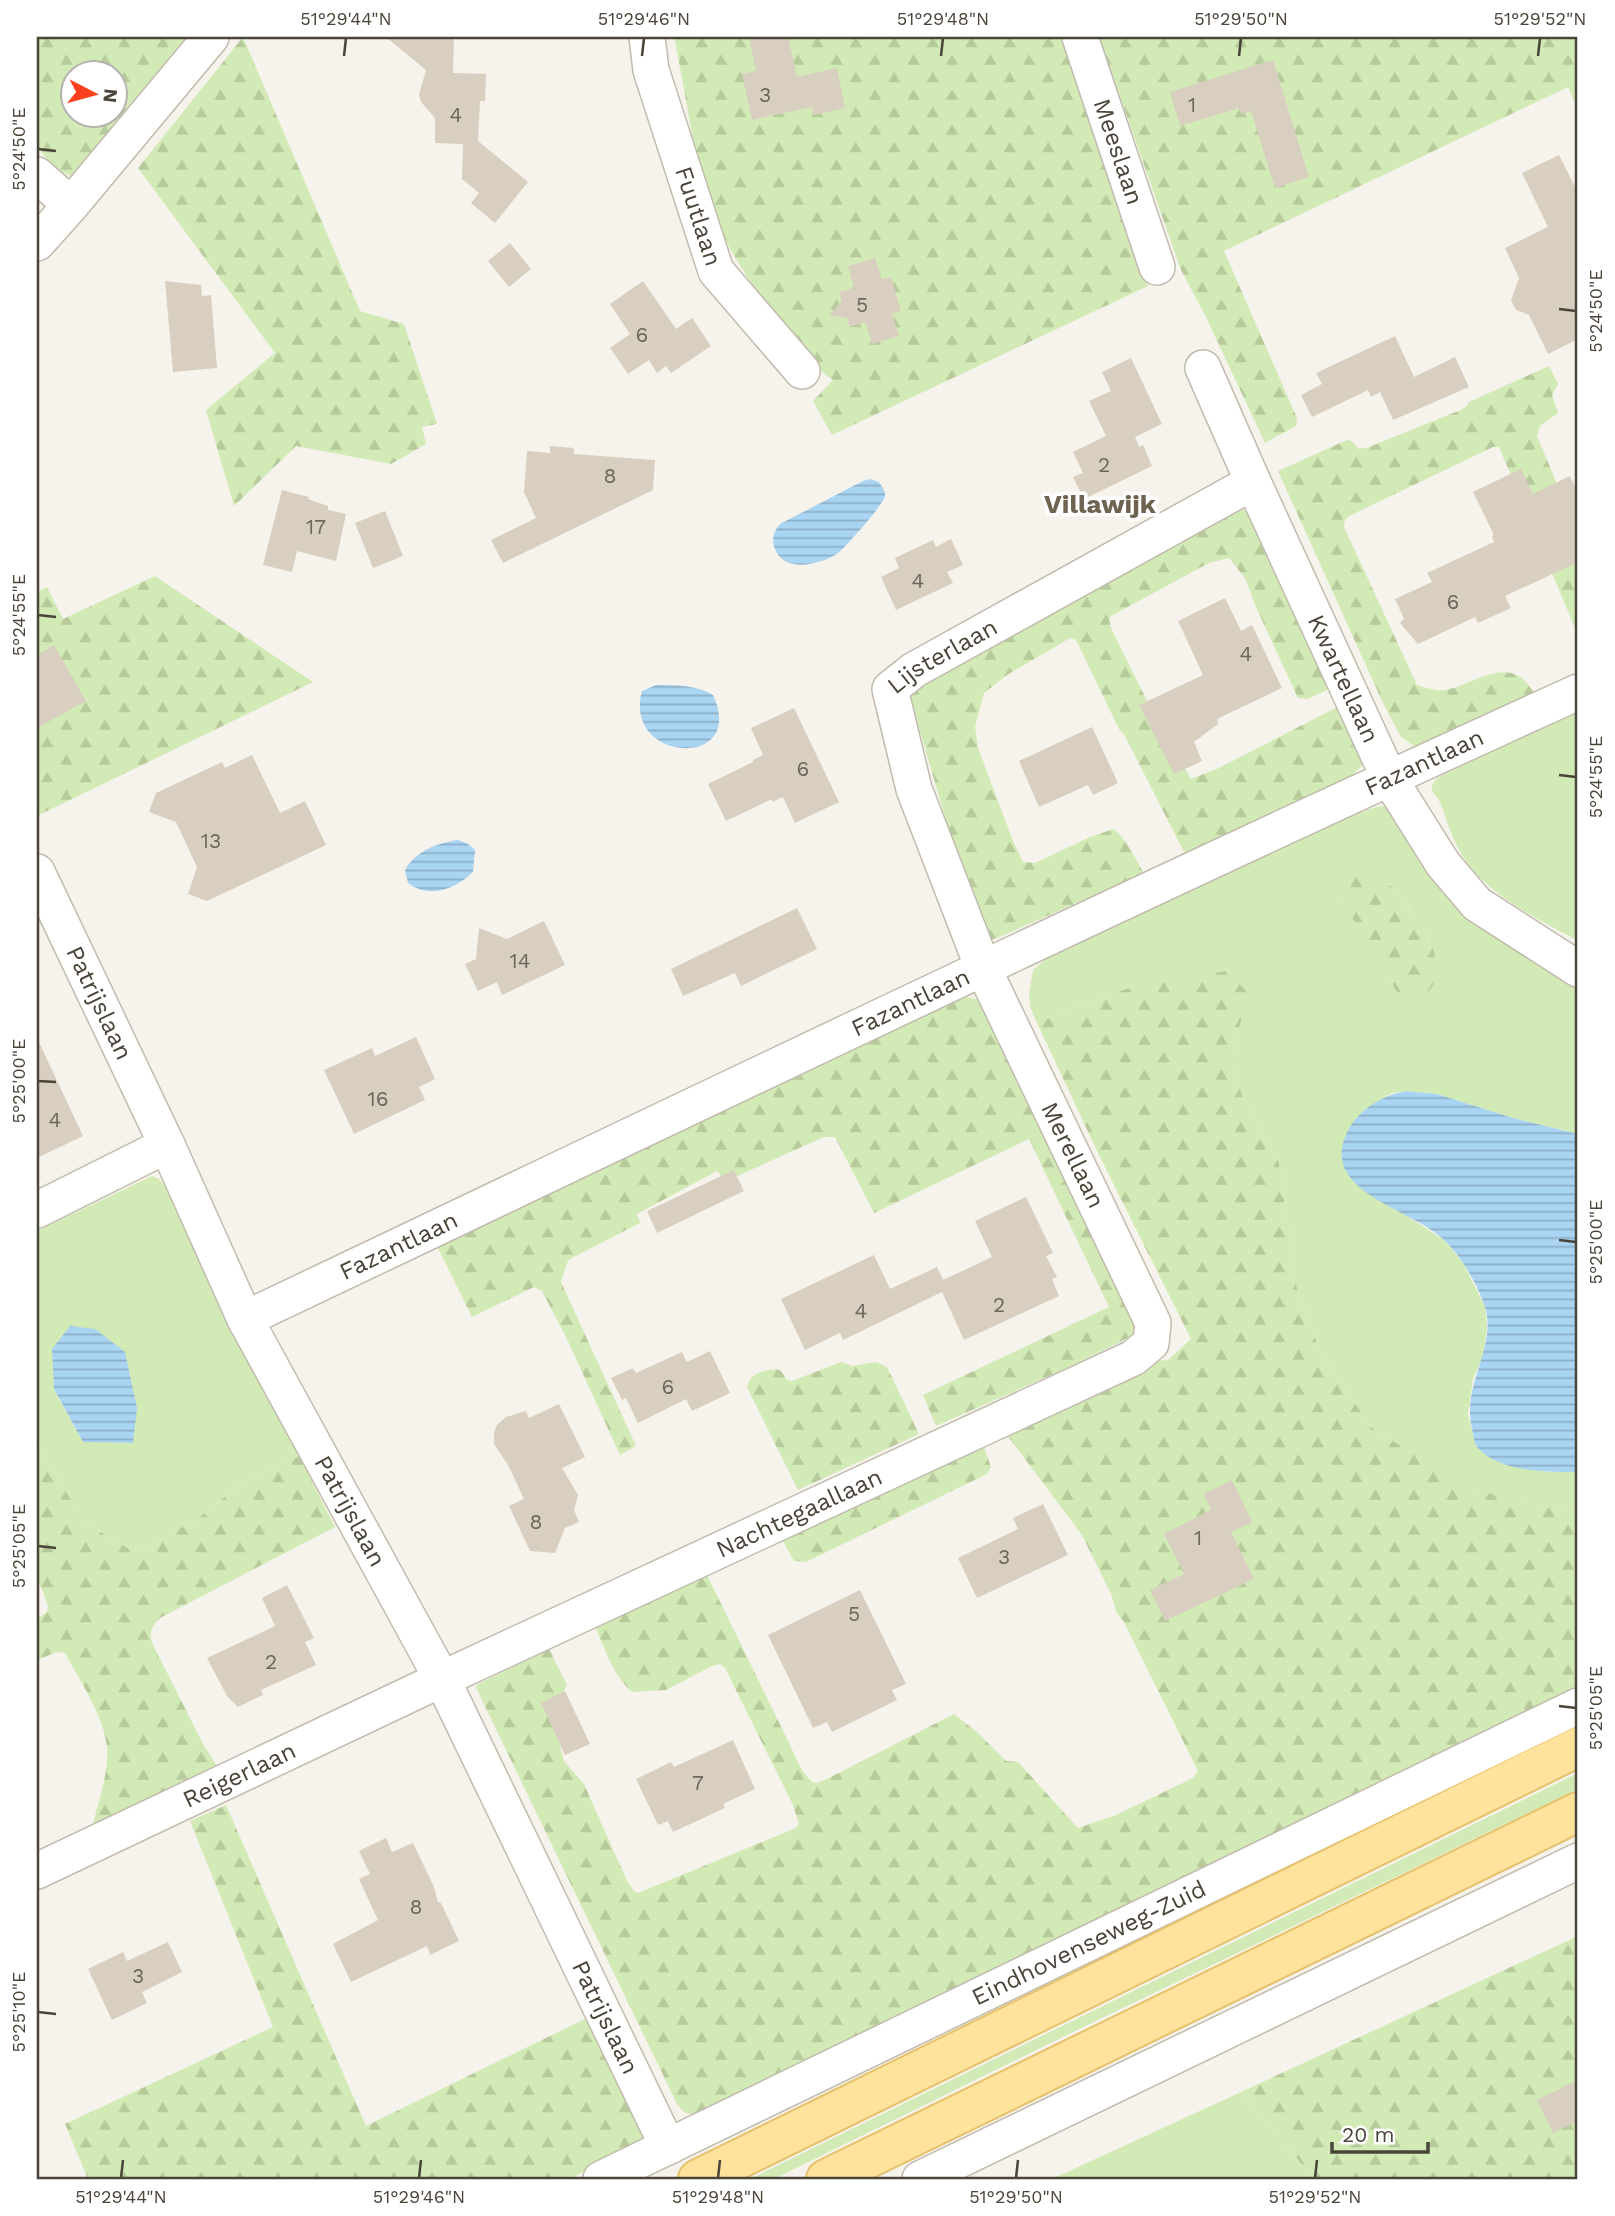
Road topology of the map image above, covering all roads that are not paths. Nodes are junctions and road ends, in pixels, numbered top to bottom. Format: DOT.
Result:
graph roads {
  1 [pos="211,37"];
  2 [pos="647,37"];
  3 [pos="1080,37"];
  4 [pos="37,176"];
  5 [pos="71,205"];
  6 [pos="37,243"];
  7 [pos="1157,267"];
  8 [pos="1203,368"];
  9 [pos="802,371"];
  10 [pos="1253,482"];
  11 [pos="1578,692"];
  12 [pos="1390,778"];
  13 [pos="37,872"];
  14 [pos="983,968"];
  15 [pos="1578,969"];
  16 [pos="167,1145"];
  17 [pos="37,1210"];
  18 [pos="245,1319"];
  19 [pos="1151,1343"];
  20 [pos="442,1679"];
  21 [pos="1578,1706"];
  22 [pos="1578,1746"];
  23 [pos="1578,1812"];
  24 [pos="1578,1861"];
  25 [pos="37,1871"];
  26 [pos="667,2147"];
  27 [pos="601,2179"];
  28 [pos="698,2179"];
  29 [pos="826,2179"];
  30 [pos="920,2179"];
  1 -- 5 [label="street"];
  2 -- 9 [label="street, Fuutlaan"];
  3 -- 7 [label="street, Meeslaan"];
  4 -- 5 [label="street"];
  5 -- 6 [label="street"];
  8 -- 10 [label="street, Kwartellaan"];
  10 -- 12 [label="street, Kwartellaan"];
  10 -- 14 [label="street, Lijsterlaan"];
  11 -- 12 [label="street, Fazantlaan"];
  12 -- 14 [label="street, Fazantlaan"];
  12 -- 15 [label="street, Kwartellaan"];
  13 -- 16 [label="street, Patrijslaan"];
  14 -- 18 [label="street, Fazantlaan"];
  14 -- 19 [label="street, Merellaan"];
  16 -- 17 [label="street"];
  16 -- 18 [label="street, Patrijslaan"];
  18 -- 20 [label="street, Patrijslaan"];
  19 -- 20 [label="street, Nachtegaallaan"];
  20 -- 25 [label="street, Reigerlaan"];
  20 -- 26 [label="street, Patrijslaan"];
  21 -- 26 [label="street, Eindhovenseweg-Zuid"];
  22 -- 28 [label="main road, Eindhovenseweg-Zuid"];
  23 -- 29 [label="main road"];
  24 -- 30 [label="street"];
  26 -- 27 [label="street, Eindhovenseweg-Zuid"];
}
